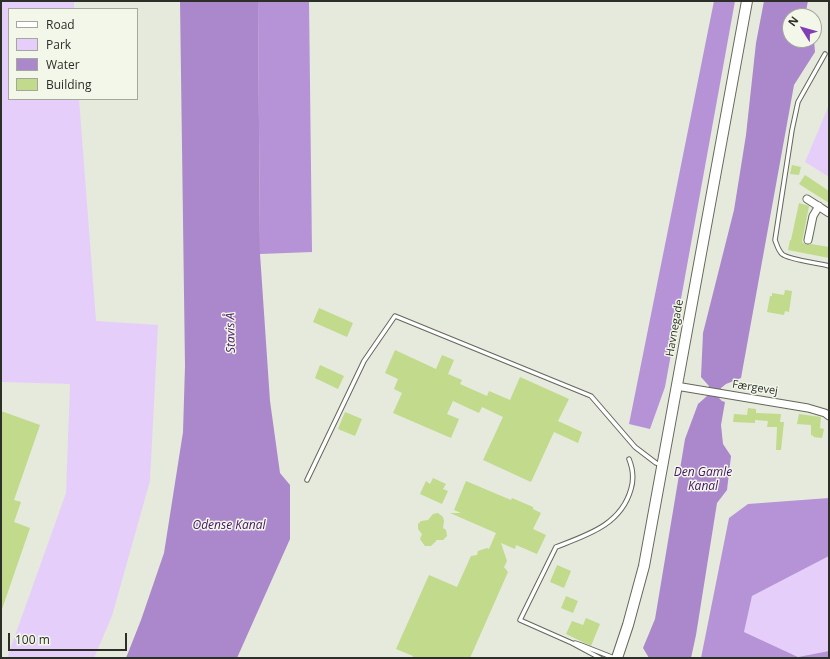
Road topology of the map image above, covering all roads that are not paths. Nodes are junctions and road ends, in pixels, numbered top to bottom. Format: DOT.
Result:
graph roads {
  1 [pos="747,1"];
  2 [pos="825,54"];
  3 [pos="807,198"];
  4 [pos="819,206"];
  5 [pos="829,212"];
  6 [pos="808,240"];
  7 [pos="829,266"];
  8 [pos="676,386"];
  9 [pos="829,416"];
  10 [pos="629,459"];
  11 [pos="662,465"];
  12 [pos="307,480"];
  13 [pos="572,643"];
  14 [pos="600,658"];
  15 [pos="614,658"];
  16 [pos="617,658"];
  1 -- 8 [label="street, Havnegade"];
  2 -- 7 [label="lane"];
  3 -- 4 [label="street"];
  4 -- 5 [label="street"];
  4 -- 6 [label="street"];
  8 -- 9 [label="street, Færgevej"];
  8 -- 11 [label="street, Havnegade"];
  10 -- 13 [label="lane"];
  11 -- 12 [label="lane"];
  11 -- 16 [label="street, Havnegade"];
  13 -- 14 [label="lane"];
  13 -- 15 [label="lane"];
}
